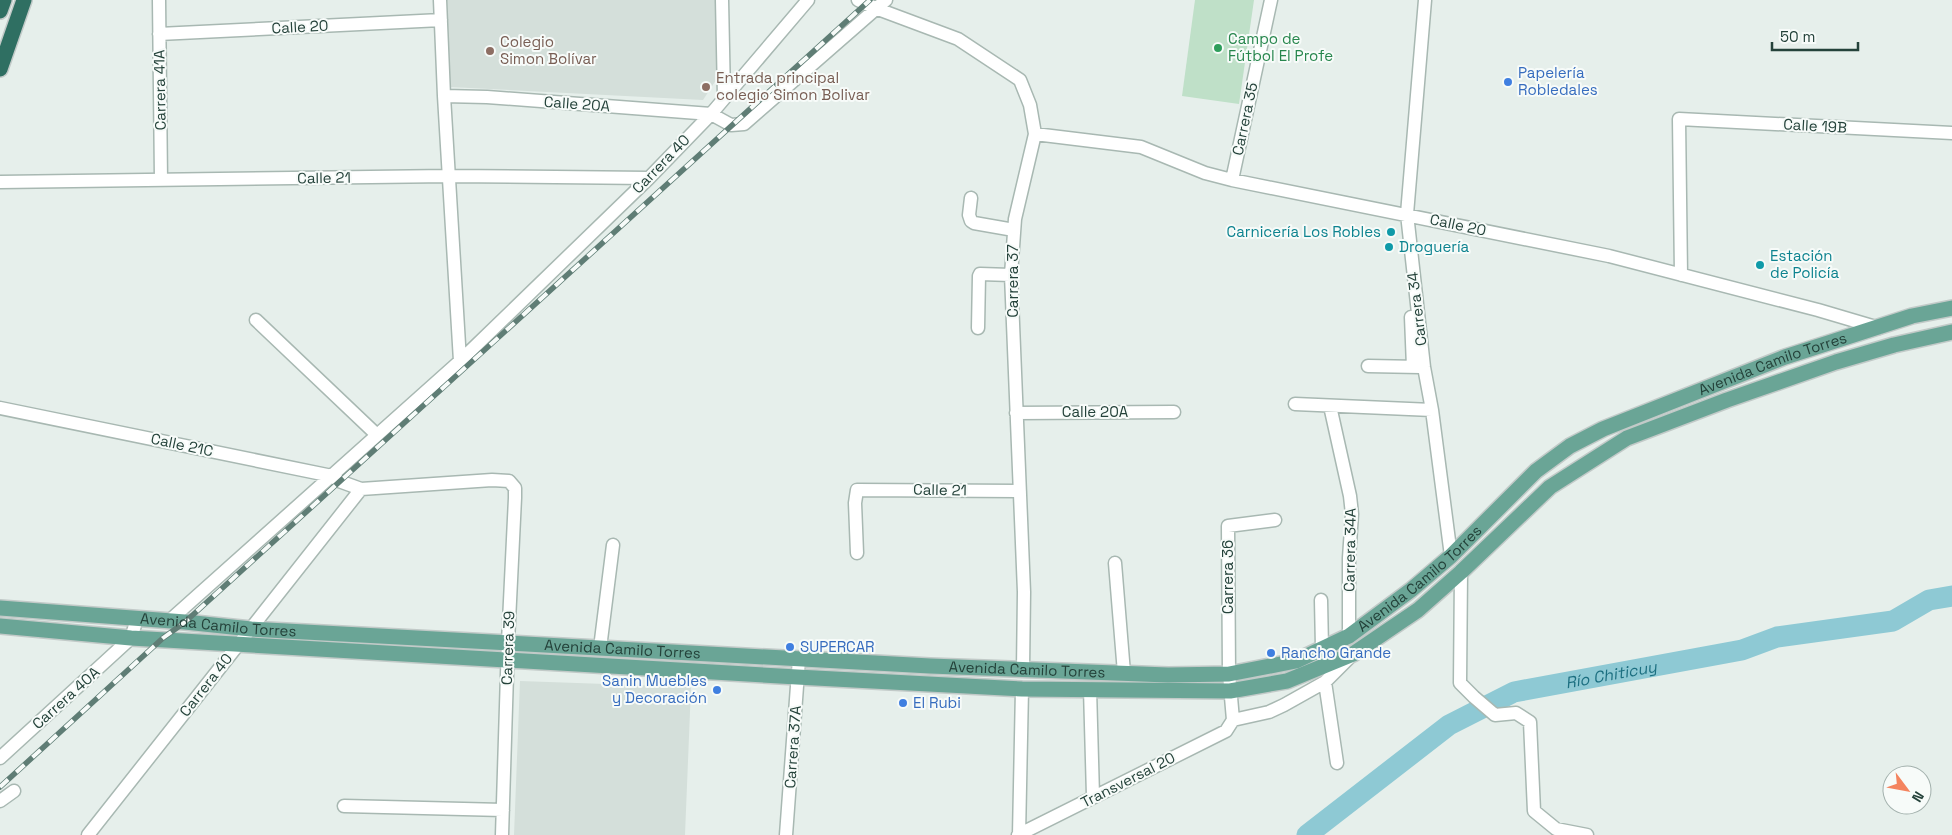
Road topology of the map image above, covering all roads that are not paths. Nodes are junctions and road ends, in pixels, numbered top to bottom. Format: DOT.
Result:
graph roads {
  1 [pos="4,0"];
  2 [pos="24,0"];
  3 [pos="159,0"];
  4 [pos="440,0"];
  5 [pos="722,0"];
  6 [pos="808,0"];
  7 [pos="858,0"];
  8 [pos="886,0"];
  9 [pos="1271,0"];
  10 [pos="1425,0"];
  11 [pos="875,8"];
  12 [pos="0,11"];
  13 [pos="441,20"];
  14 [pos="159,34"];
  15 [pos="0,69"];
  16 [pos="444,96"];
  17 [pos="724,98"];
  18 [pos="710,114"];
  19 [pos="1952,133"];
  20 [pos="1035,134"];
  21 [pos="448,176"];
  22 [pos="649,178"];
  23 [pos="161,180"];
  24 [pos="1232,180"];
  25 [pos="0,182"];
  26 [pos="971,198"];
  27 [pos="1406,214"];
  28 [pos="1014,230"];
  29 [pos="1011,275"];
  30 [pos="1681,275"];
  31 [pos="1952,308"];
  32 [pos="256,320"];
  33 [pos="978,328"];
  34 [pos="1879,328"];
  35 [pos="1952,332"];
  36 [pos="460,361"];
  37 [pos="1368,366"];
  38 [pos="1418,367"];
  39 [pos="1296,404"];
  40 [pos="1330,406"];
  41 [pos="0,408"];
  42 [pos="1432,410"];
  43 [pos="1016,412"];
  44 [pos="1174,412"];
  45 [pos="378,435"];
  46 [pos="332,476"];
  47 [pos="361,489"];
  48 [pos="1020,491"];
  49 [pos="1275,520"];
  50 [pos="613,546"];
  51 [pos="857,554"];
  52 [pos="1451,556"];
  53 [pos="1115,563"];
  54 [pos="1462,572"];
  55 [pos="1321,600"];
  56 [pos="0,608"];
  57 [pos="137,619"];
  58 [pos="169,621"];
  59 [pos="0,626"];
  60 [pos="251,629"];
  61 [pos="1349,636"];
  62 [pos="131,638"];
  63 [pos="508,642"];
  64 [pos="238,644"];
  65 [pos="600,648"];
  66 [pos="1322,648"];
  67 [pos="1353,654"];
  68 [pos="799,659"];
  69 [pos="508,661"];
  70 [pos="1023,669"];
  71 [pos="1124,673"];
  72 [pos="1229,674"];
  73 [pos="798,677"];
  74 [pos="1325,682"];
  75 [pos="1022,689"];
  76 [pos="1090,689"];
  77 [pos="1230,690"];
  78 [pos="1233,720"];
  79 [pos="0,758"];
  80 [pos="1337,763"];
  81 [pos="14,791"];
  82 [pos="1093,796"];
  83 [pos="0,801"];
  84 [pos="344,806"];
  85 [pos="503,810"];
  86 [pos="88,835"];
  87 [pos="502,835"];
  88 [pos="786,835"];
  89 [pos="1018,835"];
  90 [pos="1587,835"];
  1 -- 12 [label="highway"];
  2 -- 15 [label="highway"];
  3 -- 14 [label="street, Carrera 41A"];
  4 -- 13 [label="street"];
  5 -- 17 [label="street"];
  6 -- 17 [label="street, Carrera 40"];
  7 -- 11 [label="street, Carrera 37"];
  8 -- 11 [label="street"];
  9 -- 24 [label="street, Carrera 35"];
  10 -- 27 [label="street, Carrera 34"];
  11 -- 18 [label="street"];
  11 -- 20 [label="street, Carrera 37"];
  13 -- 14 [label="street, Calle 20"];
  13 -- 16 [label="street"];
  14 -- 23 [label="street, Carrera 41A"];
  16 -- 18 [label="street, Calle 20A"];
  16 -- 21 [label="street"];
  17 -- 18 [label="street, Carrera 40"];
  18 -- 22 [label="street, Carrera 40"];
  19 -- 30 [label="street, Calle 19B"];
  20 -- 24 [label="street, Calle 20"];
  20 -- 28 [label="street, Carrera 37"];
  21 -- 22 [label="street, Calle 21"];
  21 -- 23 [label="street, Calle 21"];
  21 -- 36 [label="street"];
  22 -- 36 [label="street, Carrera 40"];
  23 -- 25 [label="street, Calle 21"];
  24 -- 27 [label="street, Calle 20"];
  26 -- 28 [label="street"];
  27 -- 30 [label="street, Calle 20"];
  27 -- 38 [label="street, Carrera 34"];
  28 -- 29 [label="street, Carrera 37"];
  29 -- 33 [label="street"];
  29 -- 43 [label="street, Carrera 37"];
  30 -- 34 [label="street, Calle 20"];
  31 -- 34 [label="main road, Avenida Camilo Torres"];
  32 -- 45 [label="street"];
  34 -- 52 [label="main road, Avenida Camilo Torres"];
  35 -- 54 [label="main road, Avenida Camilo Torres"];
  36 -- 45 [label="street, Carrera 40"];
  37 -- 38 [label="street"];
  38 -- 42 [label="street, Carrera 34"];
  39 -- 40 [label="street"];
  40 -- 42 [label="street"];
  40 -- 61 [label="street, Carrera 34A"];
  41 -- 46 [label="street, Calle 21C"];
  42 -- 52 [label="street, Carrera 34"];
  43 -- 44 [label="street, Calle 20A"];
  43 -- 48 [label="street, Carrera 37"];
  45 -- 46 [label="street, Carrera 40"];
  46 -- 47 [label="street, Calle 21C"];
  46 -- 58 [label="street, Carrera 40"];
  47 -- 60 [label="street, Carrera 40"];
  47 -- 63 [label="street, Carrera 39"];
  48 -- 51 [label="street, Calle 21"];
  48 -- 70 [label="street, Carrera 37"];
  49 -- 72 [label="street, Carrera 36"];
  50 -- 65 [label="street"];
  52 -- 61 [label="main road, Avenida Camilo Torres"];
  53 -- 71 [label="street"];
  54 -- 67 [label="main road, Avenida Camilo Torres"];
  54 -- 90 [label="street"];
  55 -- 66 [label="street"];
  56 -- 57 [label="main road, Avenida Camilo Torres"];
  57 -- 58 [label="main road, Avenida Camilo Torres"];
  57 -- 62 [label="street"];
  58 -- 60 [label="main road, Avenida Camilo Torres"];
  59 -- 62 [label="main road, Avenida Camilo Torres"];
  60 -- 63 [label="main road, Avenida Camilo Torres"];
  60 -- 64 [label="street, Carrera 40"];
  61 -- 66 [label="main road, Avenida Camilo Torres"];
  62 -- 64 [label="main road, Avenida Camilo Torres"];
  62 -- 79 [label="street, Carrera 40A"];
  63 -- 65 [label="main road, Avenida Camilo Torres"];
  63 -- 69 [label="street, Carrera 39"];
  64 -- 69 [label="main road, Avenida Camilo Torres"];
  64 -- 86 [label="street, Carrera 40"];
  65 -- 68 [label="main road, Avenida Camilo Torres"];
  66 -- 72 [label="main road, Avenida Camilo Torres"];
  67 -- 74 [label="street, Transversal 20"];
  67 -- 77 [label="main road, Avenida Camilo Torres"];
  68 -- 70 [label="main road, Avenida Camilo Torres"];
  68 -- 73 [label="street, Carrera 37A"];
  69 -- 73 [label="main road, Avenida Camilo Torres"];
  69 -- 85 [label="street, Carrera 39"];
  70 -- 71 [label="main road, Avenida Camilo Torres"];
  71 -- 72 [label="main road, Avenida Camilo Torres"];
  72 -- 77 [label="street"];
  73 -- 75 [label="main road, Avenida Camilo Torres"];
  73 -- 88 [label="street, Carrera 37A"];
  74 -- 78 [label="street, Transversal 20"];
  74 -- 80 [label="street"];
  75 -- 76 [label="main road, Avenida Camilo Torres"];
  75 -- 89 [label="street"];
  76 -- 77 [label="main road, Avenida Camilo Torres"];
  76 -- 82 [label="street"];
  77 -- 78 [label="street"];
  78 -- 82 [label="street, Transversal 20"];
  81 -- 83 [label="street"];
  82 -- 89 [label="street, Transversal 20"];
  84 -- 85 [label="street"];
  85 -- 87 [label="street, Carrera 39"];
}
